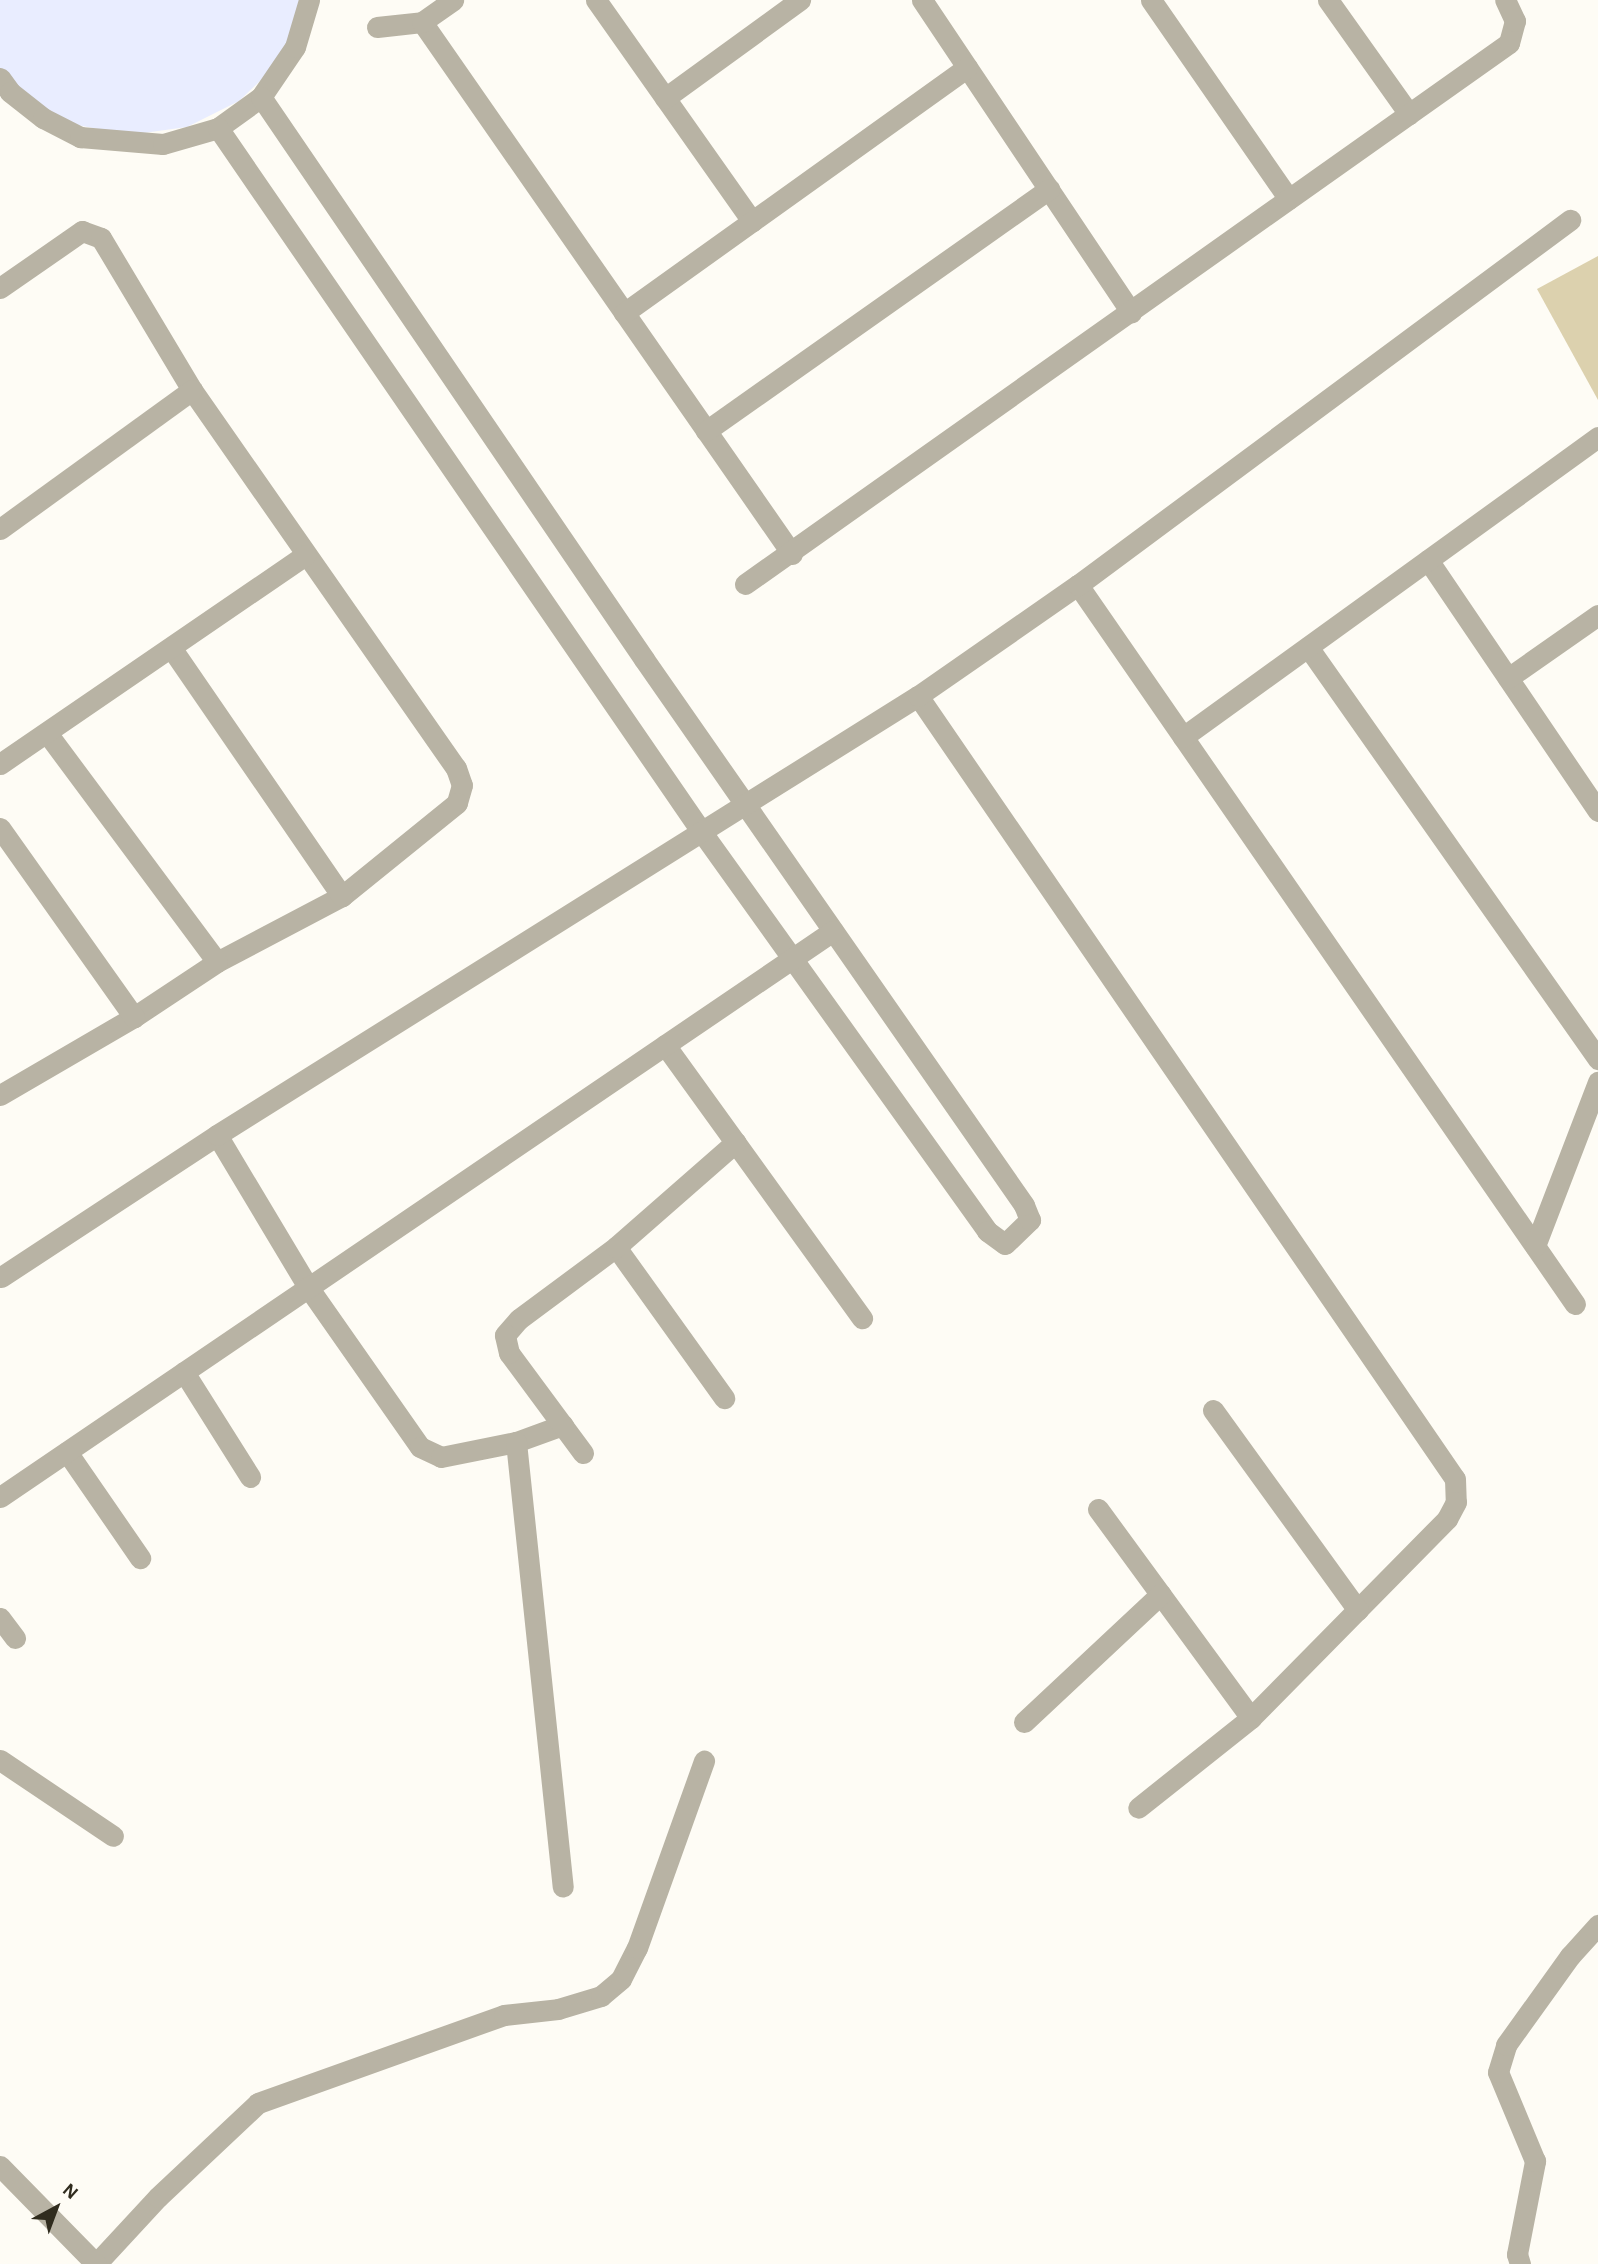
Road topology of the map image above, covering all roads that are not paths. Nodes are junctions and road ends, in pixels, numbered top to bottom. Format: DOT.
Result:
graph roads {
  1 [pos="309,0"];
  2 [pos="453,0"];
  3 [pos="596,0"];
  4 [pos="800,0"];
  5 [pos="922,0"];
  6 [pos="1150,0"];
  7 [pos="1328,0"];
  8 [pos="1505,0"];
  9 [pos="422,22"];
  10 [pos="377,27"];
  11 [pos="967,67"];
  12 [pos="0,78"];
  13 [pos="261,97"];
  14 [pos="665,98"];
  15 [pos="1409,114"];
  16 [pos="218,128"];
  17 [pos="1049,189"];
  18 [pos="1289,199"];
  19 [pos="1570,220"];
  20 [pos="752,221"];
  21 [pos="0,288"];
  22 [pos="1131,312"];
  23 [pos="624,313"];
  24 [pos="192,390"];
  25 [pos="706,430"];
  26 [pos="1598,437"];
  27 [pos="0,529"];
  28 [pos="792,554"];
  29 [pos="305,555"];
  30 [pos="1428,560"];
  31 [pos="745,584"];
  32 [pos="1078,585"];
  33 [pos="1598,615"];
  34 [pos="1308,647"];
  35 [pos="172,649"];
  36 [pos="1508,678"];
  37 [pos="918,696"];
  38 [pos="47,733"];
  39 [pos="1183,737"];
  40 [pos="0,764"];
  41 [pos="745,805"];
  42 [pos="1598,811"];
  43 [pos="0,828"];
  44 [pos="701,831"];
  45 [pos="342,895"];
  46 [pos="833,931"];
  47 [pos="793,956"];
  48 [pos="217,962"];
  49 [pos="134,1017"];
  50 [pos="665,1045"];
  51 [pos="1598,1059"];
  52 [pos="1598,1082"];
  53 [pos="0,1095"];
  54 [pos="216,1135"];
  55 [pos="736,1142"];
  56 [pos="1535,1246"];
  57 [pos="616,1247"];
  58 [pos="1,1277"];
  59 [pos="308,1287"];
  60 [pos="1575,1304"];
  61 [pos="862,1318"];
  62 [pos="184,1372"];
  63 [pos="724,1398"];
  64 [pos="1213,1410"];
  65 [pos="563,1425"];
  66 [pos="516,1442"];
  67 [pos="67,1452"];
  68 [pos="583,1454"];
  69 [pos="250,1477"];
  70 [pos="0,1497"];
  71 [pos="1098,1509"];
  72 [pos="140,1558"];
  73 [pos="1161,1594"];
  74 [pos="1358,1610"];
  75 [pos="0,1618"];
  76 [pos="15,1638"];
  77 [pos="1251,1718"];
  78 [pos="1024,1722"];
  79 [pos="0,1760"];
  80 [pos="704,1761"];
  81 [pos="1138,1808"];
  82 [pos="113,1836"];
  83 [pos="563,1887"];
  84 [pos="1598,1925"];
  85 [pos="0,2166"];
  86 [pos="96,2264"];
  87 [pos="1520,2264"];
  1 -- 13 [label="street"];
  2 -- 9 [label="street"];
  3 -- 14 [label="street"];
  4 -- 14 [label="street"];
  5 -- 11 [label="street"];
  6 -- 18 [label="street"];
  7 -- 15 [label="street"];
  8 -- 15 [label="street"];
  9 -- 10 [label="street"];
  9 -- 23 [label="street"];
  11 -- 17 [label="street"];
  11 -- 20 [label="street"];
  12 -- 16 [label="street"];
  13 -- 16 [label="street"];
  13 -- 41 [label="street"];
  14 -- 20 [label="street"];
  15 -- 18 [label="street"];
  16 -- 44 [label="street"];
  17 -- 22 [label="street"];
  17 -- 25 [label="street"];
  18 -- 22 [label="street"];
  19 -- 32 [label="street"];
  20 -- 23 [label="street"];
  21 -- 24 [label="street"];
  22 -- 28 [label="street"];
  23 -- 25 [label="street"];
  24 -- 27 [label="street"];
  24 -- 29 [label="street"];
  25 -- 28 [label="street"];
  26 -- 30 [label="street"];
  28 -- 31 [label="street"];
  29 -- 35 [label="street"];
  29 -- 45 [label="street"];
  30 -- 34 [label="street"];
  30 -- 36 [label="street"];
  32 -- 37 [label="street"];
  32 -- 39 [label="street"];
  33 -- 36 [label="street"];
  34 -- 39 [label="street"];
  34 -- 51 [label="street"];
  35 -- 38 [label="street"];
  35 -- 45 [label="street"];
  36 -- 42 [label="street"];
  37 -- 41 [label="street"];
  37 -- 74 [label="street"];
  38 -- 40 [label="street"];
  38 -- 48 [label="street"];
  39 -- 56 [label="street"];
  41 -- 44 [label="street"];
  41 -- 46 [label="street"];
  43 -- 49 [label="street"];
  44 -- 47 [label="street"];
  44 -- 54 [label="street"];
  45 -- 48 [label="street"];
  46 -- 47 [label="street"];
  46 -- 47 [label="street"];
  47 -- 50 [label="street"];
  48 -- 49 [label="street"];
  49 -- 53 [label="street"];
  50 -- 55 [label="street"];
  50 -- 59 [label="street"];
  52 -- 56 [label="street"];
  54 -- 58 [label="street"];
  54 -- 59 [label="street"];
  55 -- 57 [label="street"];
  55 -- 61 [label="street"];
  56 -- 60 [label="street"];
  57 -- 63 [label="street"];
  57 -- 65 [label="street"];
  59 -- 62 [label="street"];
  59 -- 66 [label="street"];
  62 -- 67 [label="street"];
  62 -- 69 [label="street"];
  64 -- 74 [label="street"];
  65 -- 66 [label="street"];
  65 -- 68 [label="street"];
  66 -- 83 [label="street"];
  67 -- 70 [label="street"];
  67 -- 72 [label="street"];
  71 -- 73 [label="street"];
  73 -- 77 [label="street"];
  73 -- 78 [label="street"];
  74 -- 77 [label="street"];
  75 -- 76 [label="street"];
  77 -- 81 [label="street"];
  79 -- 82 [label="street"];
  80 -- 86 [label="street"];
  84 -- 87 [label="street"];
  85 -- 86 [label="street"];
}
